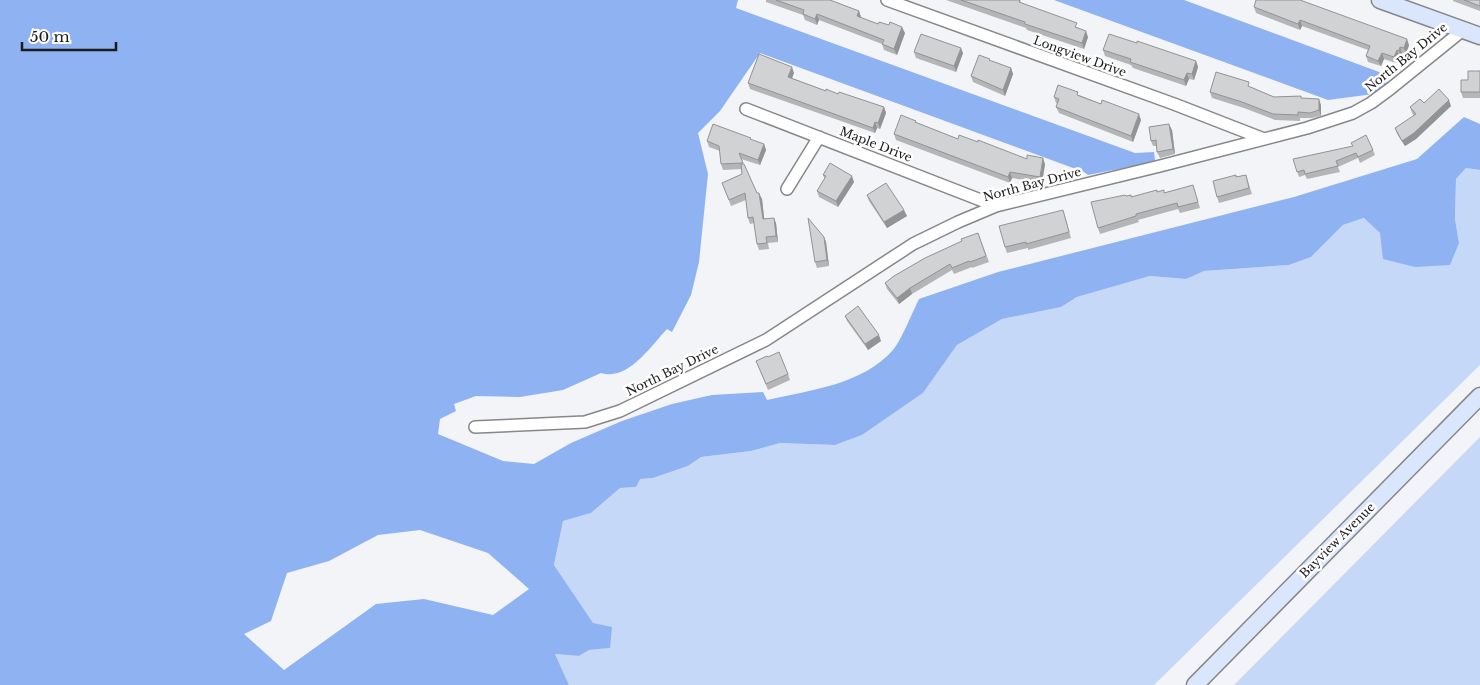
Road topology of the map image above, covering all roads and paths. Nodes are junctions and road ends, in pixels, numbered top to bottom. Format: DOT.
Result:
graph roads {
  1 [pos="887,0"];
  2 [pos="1380,0"];
  3 [pos="1463,30"];
  4 [pos="1480,36"];
  5 [pos="746,108"];
  6 [pos="819,137"];
  7 [pos="1264,139"];
  8 [pos="787,189"];
  9 [pos="996,206"];
  10 [pos="1480,396"];
  11 [pos="475,427"];
  12 [pos="1194,685"];
  1 -- 7 [label="street, Longview Drive"];
  2 -- 3 [label="main road"];
  3 -- 4 [label="main road"];
  3 -- 7 [label="street, North Bay Drive"];
  5 -- 6 [label="street, Maple Drive"];
  6 -- 8 [label="street"];
  6 -- 9 [label="street, Maple Drive"];
  7 -- 9 [label="street, North Bay Drive"];
  9 -- 11 [label="street, North Bay Drive"];
  10 -- 12 [label="main road, Bayview Avenue"];
}
